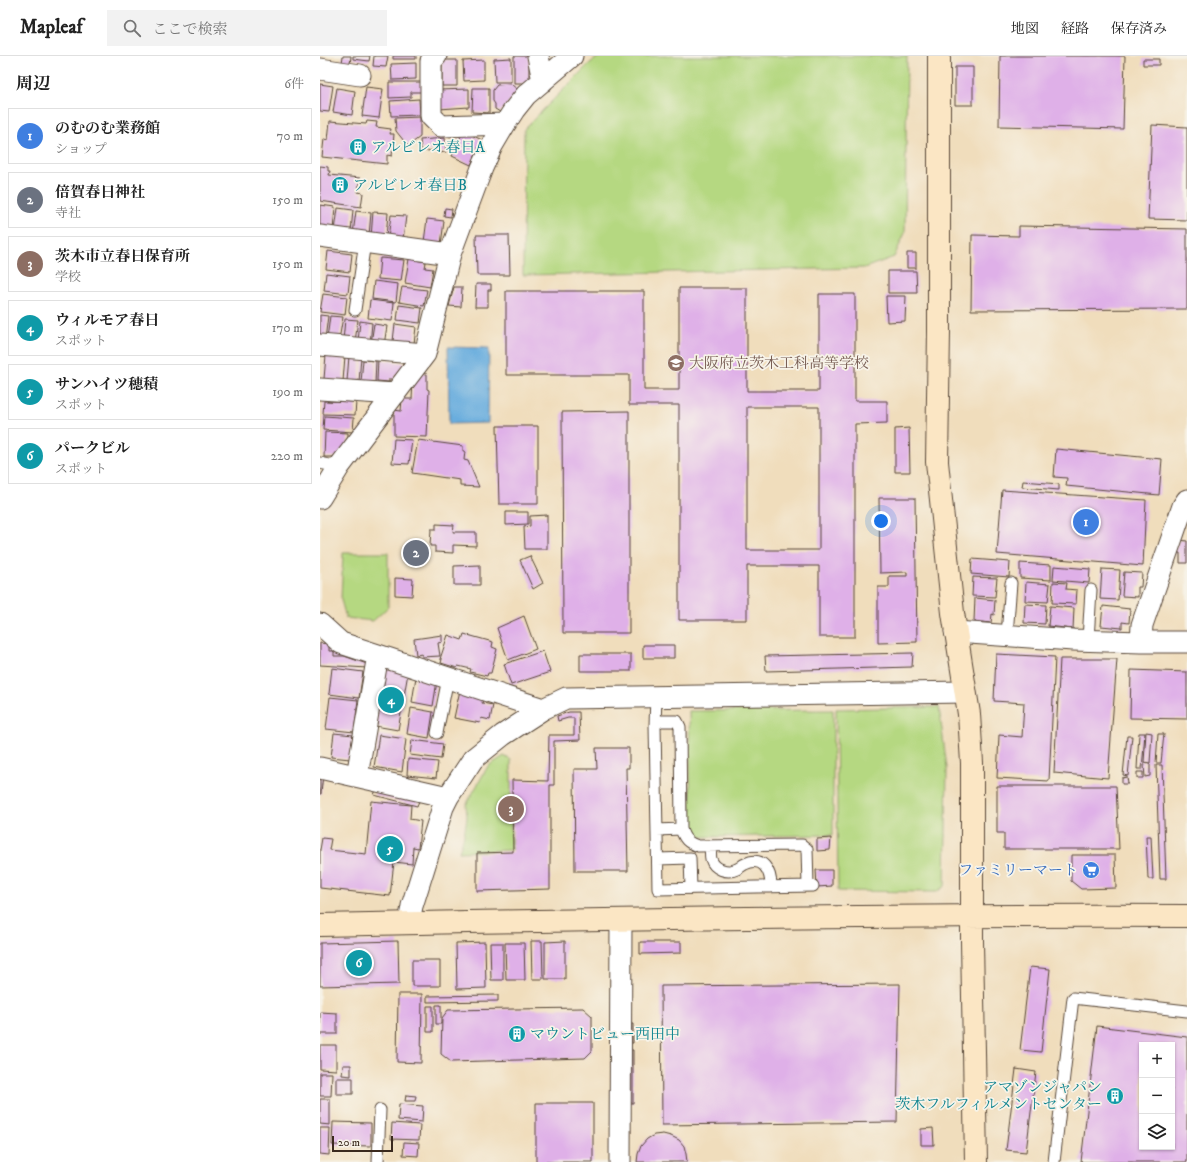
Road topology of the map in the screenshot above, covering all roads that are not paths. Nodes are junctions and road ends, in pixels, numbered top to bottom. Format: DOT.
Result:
graph roads {
  1 [pos="436,56"];
  2 [pos="538,56"];
  3 [pos="572,56"];
  4 [pos="939,56"];
  5 [pos="320,69"];
  6 [pos="360,75"];
  7 [pos="543,81"];
  8 [pos="505,124"];
  9 [pos="320,236"];
  10 [pos="364,242"];
  11 [pos="450,254"];
  12 [pos="355,310"];
  13 [pos="320,345"];
  14 [pos="425,354"];
  15 [pos="320,389"];
  16 [pos="395,394"];
  17 [pos="330,465"];
  18 [pos="320,498"];
  19 [pos="1187,500"];
  20 [pos="1011,583"];
  21 [pos="1091,590"];
  22 [pos="320,624"];
  23 [pos="955,632"];
  24 [pos="1007,635"];
  25 [pos="1088,640"];
  26 [pos="1141,642"];
  27 [pos="1187,642"];
  28 [pos="378,655"];
  29 [pos="448,678"];
  30 [pos="965,692"];
  31 [pos="656,697"];
  32 [pos="543,709"];
  33 [pos="655,725"];
  34 [pos="437,733"];
  35 [pos="320,768"];
  36 [pos="357,776"];
  37 [pos="448,797"];
  38 [pos="681,829"];
  39 [pos="657,830"];
  40 [pos="710,846"];
  41 [pos="658,859"];
  42 [pos="771,887"];
  43 [pos="690,888"];
  44 [pos="973,916"];
  45 [pos="1187,916"];
  46 [pos="622,920"];
  47 [pos="408,923"];
  48 [pos="320,925"];
  49 [pos="1187,1012"];
  50 [pos="380,1110"];
  51 [pos="378,1162"];
  52 [pos="620,1162"];
  53 [pos="976,1162"];
  54 [pos="1054,1162"];
  1 -- 8 [label="street"];
  2 -- 7 [label="street"];
  3 -- 7 [label="street"];
  4 -- 23 [label="street"];
  5 -- 6 [label="street"];
  7 -- 8 [label="street"];
  8 -- 11 [label="street"];
  9 -- 10 [label="street"];
  10 -- 11 [label="street"];
  10 -- 12 [label="lane"];
  11 -- 14 [label="street"];
  13 -- 14 [label="street"];
  14 -- 16 [label="street"];
  15 -- 16 [label="street"];
  16 -- 17 [label="street"];
  17 -- 18 [label="street"];
  19 -- 26 [label="street"];
  20 -- 24 [label="lane"];
  21 -- 25 [label="lane"];
  22 -- 28 [label="street"];
  23 -- 24 [label="street"];
  23 -- 30 [label="street"];
  24 -- 25 [label="street"];
  25 -- 26 [label="street"];
  26 -- 27 [label="street"];
  28 -- 29 [label="street"];
  28 -- 36 [label="street"];
  29 -- 32 [label="street"];
  29 -- 34 [label="lane"];
  30 -- 31 [label="street"];
  30 -- 44 [label="street"];
  31 -- 32 [label="street"];
  31 -- 33 [label="lane"];
  32 -- 37 [label="street"];
  33 -- 38 [label="lane"];
  33 -- 39 [label="lane"];
  35 -- 36 [label="street"];
  36 -- 37 [label="street"];
  37 -- 47 [label="street"];
  38 -- 39 [label="lane"];
  38 -- 40 [label="lane"];
  39 -- 41 [label="lane"];
  40 -- 42 [label="lane"];
  40 -- 42 [label="lane"];
  41 -- 43 [label="lane"];
  41 -- 43 [label="lane"];
  42 -- 43 [label="lane"];
  44 -- 45 [label="street"];
  44 -- 46 [label="street"];
  44 -- 53 [label="street"];
  46 -- 47 [label="street"];
  46 -- 52 [label="street"];
  47 -- 48 [label="street"];
  49 -- 54 [label="lane"];
  50 -- 51 [label="lane"];
}
